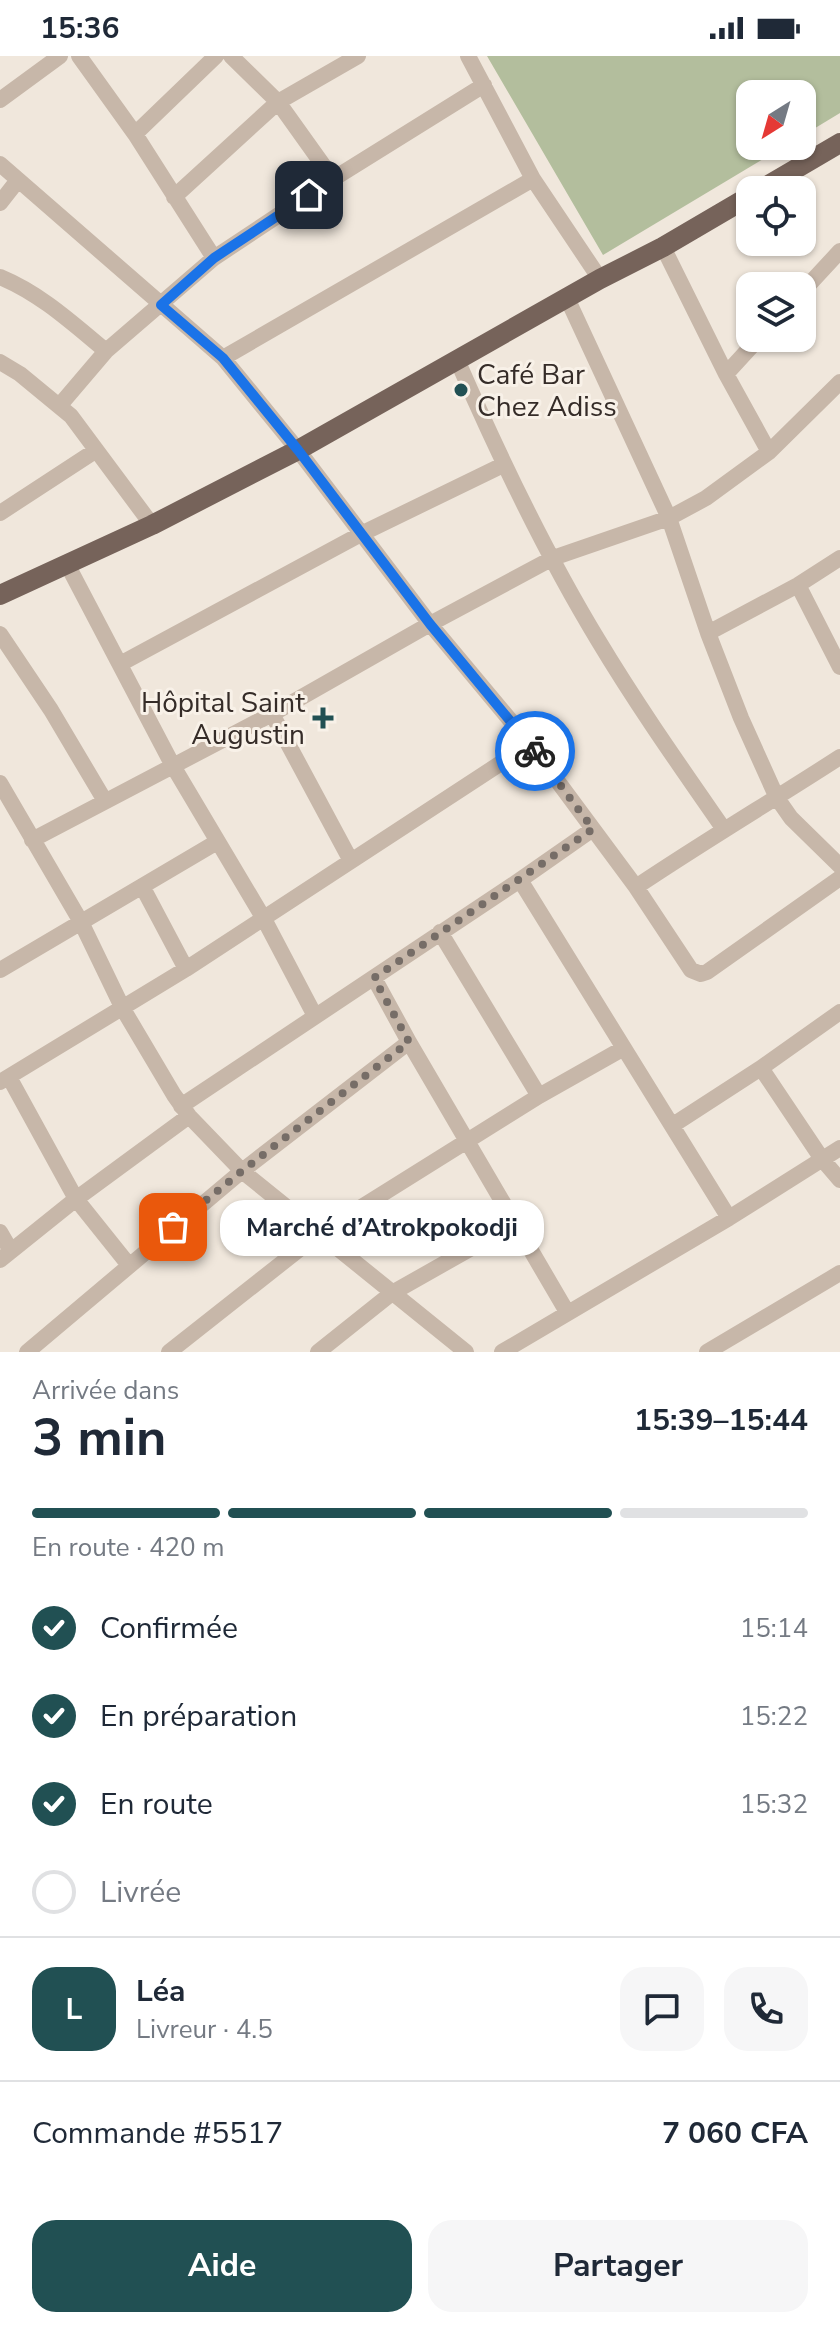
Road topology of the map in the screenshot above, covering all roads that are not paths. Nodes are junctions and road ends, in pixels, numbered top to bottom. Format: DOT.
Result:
graph roads {
  1 [pos="60,56"];
  2 [pos="79,56"];
  3 [pos="216,56"];
  4 [pos="231,56"];
  5 [pos="358,56"];
  6 [pos="468,56"];
  7 [pos="484,85"];
  8 [pos="0,100"];
  9 [pos="278,102"];
  10 [pos="135,134"];
  11 [pos="840,143"];
  12 [pos="0,164"];
  13 [pos="784,176"];
  14 [pos="333,179"];
  15 [pos="533,179"];
  16 [pos="18,180"];
  17 [pos="174,197"];
  18 [pos="0,203"];
  19 [pos="736,204"];
  20 [pos="663,247"];
  21 [pos="840,251"];
  22 [pos="214,258"];
  23 [pos="0,277"];
  24 [pos="816,277"];
  25 [pos="600,279"];
  26 [pos="567,298"];
  27 [pos="161,305"];
  28 [pos="106,351"];
  29 [pos="746,352"];
  30 [pos="223,358"];
  31 [pos="0,362"];
  32 [pos="458,362"];
  33 [pos="726,374"];
  34 [pos="840,382"];
  35 [pos="60,405"];
  36 [pos="298,450"];
  37 [pos="95,451"];
  38 [pos="769,452"];
  39 [pos="503,465"];
  40 [pos="0,513"];
  41 [pos="669,518"];
  42 [pos="152,525"];
  43 [pos="361,534"];
  44 [pos="553,558"];
  45 [pos="840,558"];
  46 [pos="67,564"];
  47 [pos="798,585"];
  48 [pos="0,595"];
  49 [pos="430,624"];
  50 [pos="708,633"];
  51 [pos="0,634"];
  52 [pos="120,664"];
  53 [pos="840,667"];
  54 [pos="272,714"];
  55 [pos="530,744"];
  56 [pos="840,757"];
  57 [pos="173,766"];
  58 [pos="0,783"];
  59 [pos="777,798"];
  60 [pos="105,801"];
  61 [pos="723,828"];
  62 [pos="593,829"];
  63 [pos="32,840"];
  64 [pos="217,842"];
  65 [pos="351,861"];
  66 [pos="840,866"];
  67 [pos="840,878"];
  68 [pos="520,880"];
  69 [pos="142,886"];
  70 [pos="636,887"];
  71 [pos="264,919"];
  72 [pos="81,922"];
  73 [pos="440,932"];
  74 [pos="186,969"];
  75 [pos="0,970"];
  76 [pos="374,978"];
  77 [pos="123,1009"];
  78 [pos="840,1012"];
  79 [pos="315,1016"];
  80 [pos="409,1042"];
  81 [pos="624,1048"];
  82 [pos="761,1068"];
  83 [pos="4,1080"];
  84 [pos="539,1096"];
  85 [pos="185,1111"];
  86 [pos="673,1125"];
  87 [pos="469,1141"];
  88 [pos="840,1148"];
  89 [pos="822,1159"];
  90 [pos="242,1171"];
  91 [pos="840,1180"];
  92 [pos="76,1199"];
  93 [pos="729,1218"];
  94 [pos="514,1224"];
  95 [pos="0,1232"];
  96 [pos="320,1233"];
  97 [pos="6,1256"];
  98 [pos="128,1264"];
  99 [pos="840,1273"];
  100 [pos="392,1293"];
  101 [pos="567,1312"];
  102 [pos="27,1352"];
  103 [pos="169,1352"];
  104 [pos="318,1352"];
  105 [pos="466,1352"];
  106 [pos="502,1352"];
  107 [pos="707,1352"];
  1 -- 8 [label="street"];
  2 -- 10 [label="street"];
  3 -- 10 [label="street"];
  4 -- 9 [label="street"];
  5 -- 9 [label="street"];
  6 -- 7 [label="street"];
  7 -- 14 [label="street"];
  7 -- 15 [label="street"];
  9 -- 14 [label="street"];
  9 -- 17 [label="street"];
  10 -- 17 [label="street"];
  11 -- 13 [label="main road"];
  12 -- 16 [label="street"];
  14 -- 22 [label="street"];
  15 -- 25 [label="street"];
  15 -- 30 [label="street"];
  16 -- 18 [label="street"];
  16 -- 27 [label="street"];
  17 -- 22 [label="street"];
  19 -- 20 [label="main road"];
  20 -- 25 [label="main road"];
  20 -- 33 [label="street"];
  21 -- 24 [label="street"];
  22 -- 27 [label="street"];
  23 -- 28 [label="street"];
  25 -- 26 [label="main road"];
  26 -- 32 [label="main road"];
  26 -- 41 [label="street"];
  27 -- 28 [label="street"];
  27 -- 30 [label="street"];
  28 -- 35 [label="street"];
  29 -- 33 [label="street"];
  30 -- 36 [label="street"];
  31 -- 35 [label="street"];
  32 -- 36 [label="main road"];
  32 -- 39 [label="street"];
  33 -- 38 [label="street"];
  34 -- 38 [label="street"];
  35 -- 37 [label="street"];
  36 -- 42 [label="main road"];
  36 -- 43 [label="street"];
  37 -- 40 [label="street"];
  37 -- 42 [label="street"];
  38 -- 41 [label="street"];
  39 -- 43 [label="street"];
  39 -- 44 [label="street"];
  41 -- 44 [label="street"];
  41 -- 50 [label="street"];
  42 -- 46 [label="main road"];
  43 -- 49 [label="street"];
  43 -- 52 [label="street"];
  44 -- 49 [label="street"];
  44 -- 61 [label="street"];
  45 -- 47 [label="street"];
  46 -- 48 [label="main road"];
  46 -- 52 [label="street"];
  47 -- 50 [label="street"];
  47 -- 53 [label="street"];
  49 -- 54 [label="street"];
  49 -- 55 [label="street"];
  50 -- 59 [label="street"];
  51 -- 60 [label="street"];
  52 -- 57 [label="street"];
  54 -- 57 [label="street"];
  54 -- 65 [label="street"];
  55 -- 62 [label="street"];
  55 -- 65 [label="street"];
  56 -- 59 [label="street"];
  57 -- 60 [label="street"];
  57 -- 64 [label="street"];
  58 -- 63 [label="street"];
  59 -- 61 [label="street"];
  59 -- 66 [label="street"];
  60 -- 63 [label="street"];
  61 -- 70 [label="street"];
  62 -- 68 [label="street"];
  62 -- 70 [label="street"];
  63 -- 72 [label="street"];
  64 -- 69 [label="street"];
  64 -- 71 [label="street"];
  65 -- 71 [label="street"];
  67 -- 70 [label="street"];
  68 -- 73 [label="street"];
  68 -- 81 [label="street"];
  69 -- 72 [label="street"];
  69 -- 74 [label="street"];
  71 -- 74 [label="street"];
  71 -- 79 [label="street"];
  72 -- 75 [label="street"];
  72 -- 77 [label="street"];
  73 -- 76 [label="street"];
  73 -- 84 [label="street"];
  74 -- 77 [label="street"];
  76 -- 79 [label="street"];
  76 -- 80 [label="street"];
  77 -- 83 [label="street"];
  77 -- 85 [label="street"];
  78 -- 82 [label="street"];
  79 -- 85 [label="street"];
  80 -- 87 [label="street"];
  80 -- 90 [label="street"];
  81 -- 84 [label="street"];
  81 -- 86 [label="street"];
  82 -- 86 [label="street"];
  82 -- 89 [label="street"];
  83 -- 92 [label="street"];
  84 -- 87 [label="street"];
  85 -- 90 [label="street"];
  85 -- 92 [label="street"];
  86 -- 93 [label="street"];
  87 -- 94 [label="street"];
  87 -- 96 [label="street"];
  88 -- 89 [label="street"];
  89 -- 91 [label="street"];
  89 -- 93 [label="street"];
  90 -- 96 [label="street"];
  90 -- 98 [label="street"];
  92 -- 97 [label="street"];
  92 -- 98 [label="street"];
  93 -- 101 [label="street"];
  94 -- 100 [label="street"];
  94 -- 101 [label="street"];
  95 -- 97 [label="street"];
  96 -- 100 [label="street"];
  96 -- 103 [label="street"];
  98 -- 102 [label="street"];
  99 -- 107 [label="street"];
  100 -- 104 [label="street"];
  100 -- 105 [label="street"];
  101 -- 106 [label="street"];
}
